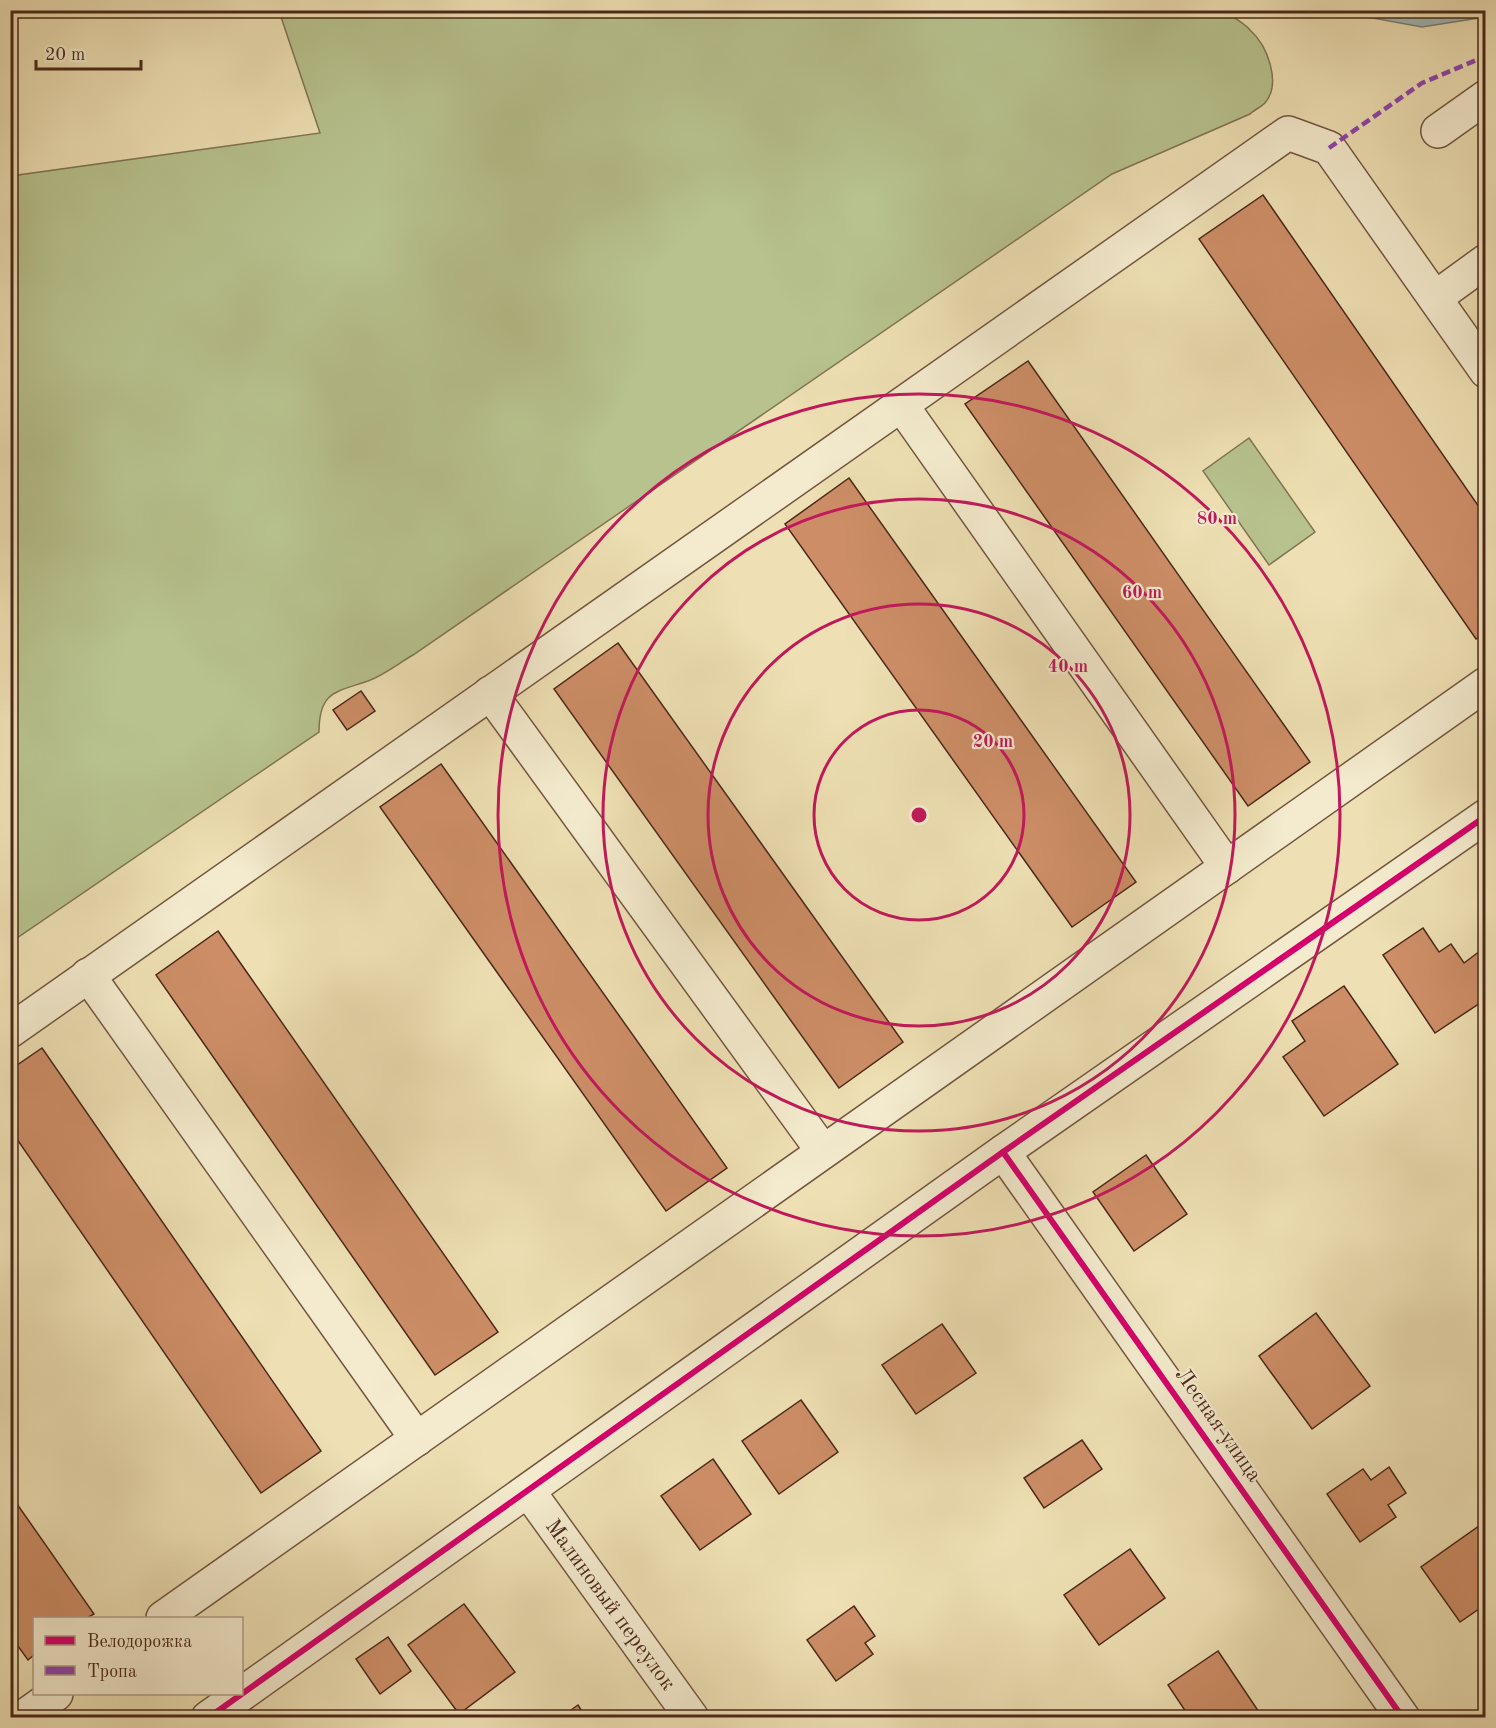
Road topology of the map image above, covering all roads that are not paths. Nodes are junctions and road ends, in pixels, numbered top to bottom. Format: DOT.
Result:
graph roads {
  1 [pos="1485,97"];
  2 [pos="1437,131"];
  3 [pos="1485,261"];
  4 [pos="1434,298"];
  5 [pos="1485,371"];
  6 [pos="902,406"];
  7 [pos="1485,684"];
  8 [pos="490,693"];
  9 [pos="1485,816"];
  10 [pos="1227,867"];
  11 [pos="88,975"];
  12 [pos="10,1030"];
  13 [pos="822,1150"];
  14 [pos="1003,1152"];
  15 [pos="417,1439"];
  16 [pos="529,1492"];
  17 [pos="164,1617"];
  18 [pos="243,1693"];
  19 [pos="55,1695"];
  20 [pos="241,1695"];
  21 [pos="22,1718"];
  22 [pos="208,1718"];
  23 [pos="692,1718"];
  24 [pos="1403,1718"];
  1 -- 2 [label="street"];
  3 -- 4 [label="street"];
  4 -- 5 [label="street"];
  4 -- 6 [label="street"];
  6 -- 8 [label="street"];
  6 -- 10 [label="street"];
  7 -- 10 [label="street"];
  8 -- 11 [label="street"];
  8 -- 13 [label="street"];
  9 -- 14 [label="street"];
  10 -- 13 [label="street"];
  11 -- 12 [label="street"];
  11 -- 15 [label="street"];
  13 -- 15 [label="street"];
  14 -- 16 [label="street"];
  14 -- 24 [label="street, Лесная улица"];
  15 -- 17 [label="street"];
  16 -- 18 [label="street"];
  16 -- 23 [label="street, Малиновый переулок"];
  19 -- 21 [label="street"];
  20 -- 22 [label="street"];
}
